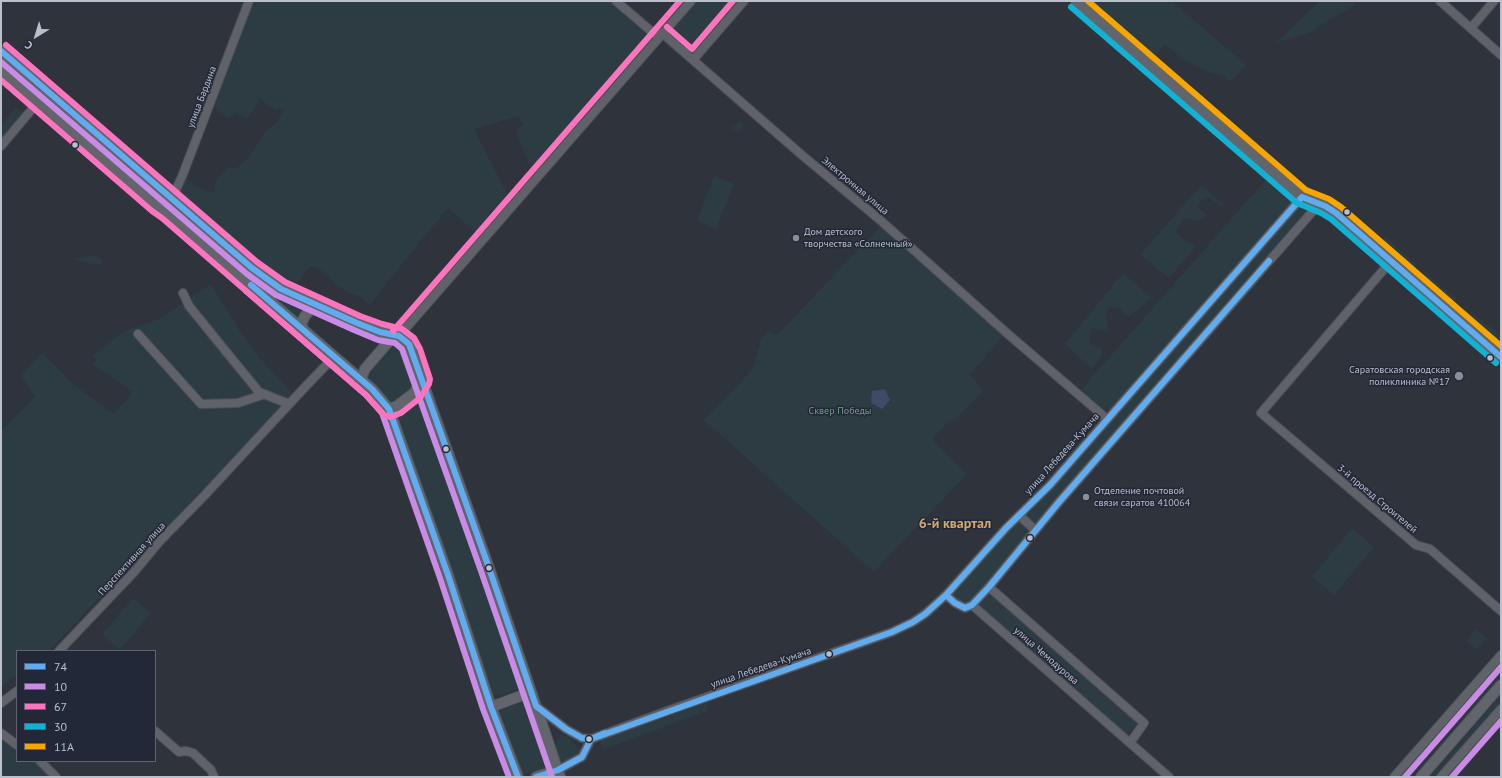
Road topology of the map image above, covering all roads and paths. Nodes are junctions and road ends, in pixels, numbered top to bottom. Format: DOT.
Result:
graph roads {
  1 [pos="249,1"];
  2 [pos="616,1"];
  3 [pos="691,1"];
  4 [pos="744,1"];
  5 [pos="1076,1"];
  6 [pos="1440,1"];
  7 [pos="1494,1"];
  8 [pos="1471,28"];
  9 [pos="660,35"];
  10 [pos="1,51"];
  11 [pos="1501,55"];
  12 [pos="693,60"];
  13 [pos="1,69"];
  14 [pos="44,88"];
  15 [pos="35,98"];
  16 [pos="1,146"];
  17 [pos="1302,197"];
  18 [pos="174,201"];
  19 [pos="1319,204"];
  20 [pos="167,212"];
  21 [pos="1391,261"];
  22 [pos="183,292"];
  23 [pos="320,308"];
  24 [pos="304,331"];
  25 [pos="138,334"];
  26 [pos="399,336"];
  27 [pos="1501,356"];
  28 [pos="334,357"];
  29 [pos="361,379"];
  30 [pos="422,380"];
  31 [pos="265,394"];
  32 [pos="289,404"];
  33 [pos="389,409"];
  34 [pos="1107,419"];
  35 [pos="1018,515"];
  36 [pos="1035,530"];
  37 [pos="989,587"];
  38 [pos="946,595"];
  39 [pos="972,605"];
  40 [pos="1501,611"];
  41 [pos="64,650"];
  42 [pos="1501,655"];
  43 [pos="1501,685"];
  44 [pos="16,692"];
  45 [pos="531,692"];
  46 [pos="1,703"];
  47 [pos="536,706"];
  48 [pos="491,707"];
  49 [pos="1501,708"];
  50 [pos="156,732"];
  51 [pos="1,733"];
  52 [pos="591,740"];
  53 [pos="1130,742"];
  54 [pos="16,744"];
  55 [pos="41,762"];
  56 [pos="559,773"];
  57 [pos="56,777"];
  58 [pos="214,777"];
  59 [pos="518,777"];
  60 [pos="536,777"];
  61 [pos="1169,777"];
  62 [pos="1394,777"];
  63 [pos="1421,777"];
  64 [pos="1441,777"];
  1 -- 18 [label="street, улица Бардина"];
  2 -- 9 [label="street, Электронная улица"];
  3 -- 9 [label="street"];
  4 -- 12 [label="street"];
  5 -- 17 [label="main road"];
  6 -- 8 [label="street"];
  7 -- 8 [label="street"];
  8 -- 11 [label="street"];
  9 -- 12 [label="street, Электронная улица"];
  9 -- 26 [label="street"];
  10 -- 14 [label="main road"];
  12 -- 34 [label="street, Электронная улица"];
  13 -- 15 [label="main road"];
  14 -- 15 [label="main road"];
  14 -- 18 [label="main road"];
  15 -- 16 [label="street"];
  15 -- 20 [label="main road"];
  17 -- 19 [label="main road"];
  17 -- 34 [label="street, улица Лебедева-Кумача"];
  18 -- 20 [label="main road"];
  18 -- 23 [label="main road"];
  19 -- 21 [label="main road"];
  19 -- 36 [label="street"];
  20 -- 24 [label="main road"];
  21 -- 27 [label="main road"];
  21 -- 40 [label="street, 3-й проезд Строителей"];
  22 -- 31 [label="street"];
  23 -- 24 [label="main road"];
  23 -- 26 [label="main road"];
  24 -- 28 [label="main road"];
  25 -- 31 [label="street"];
  26 -- 29 [label="main road"];
  26 -- 30 [label="main road"];
  28 -- 29 [label="main road"];
  28 -- 32 [label="street, Перспективная улица"];
  29 -- 33 [label="main road"];
  30 -- 33 [label="main road"];
  30 -- 45 [label="main road"];
  31 -- 32 [label="street"];
  32 -- 41 [label="street, Перспективная улица"];
  33 -- 48 [label="main road"];
  34 -- 35 [label="street, улица Лебедева-Кумача"];
  35 -- 36 [label="street"];
  35 -- 38 [label="street, улица Лебедева-Кумача"];
  36 -- 37 [label="street"];
  37 -- 39 [label="street"];
  37 -- 53 [label="street, улица Чемодурова"];
  38 -- 39 [label="street"];
  38 -- 52 [label="street, улица Лебедева-Кумача"];
  39 -- 53 [label="street, улица Чемодурова"];
  42 -- 62 [label="street"];
  43 -- 63 [label="main road"];
  44 -- 46 [label="street"];
  45 -- 47 [label="main road"];
  45 -- 48 [label="main road"];
  47 -- 52 [label="street"];
  47 -- 56 [label="main road"];
  48 -- 59 [label="main road"];
  49 -- 64 [label="street"];
  50 -- 58 [label="street"];
  51 -- 54 [label="street"];
  52 -- 56 [label="street"];
  53 -- 61 [label="street, улица Чемодурова"];
  55 -- 57 [label="street"];
  56 -- 60 [label="main road"];
}
